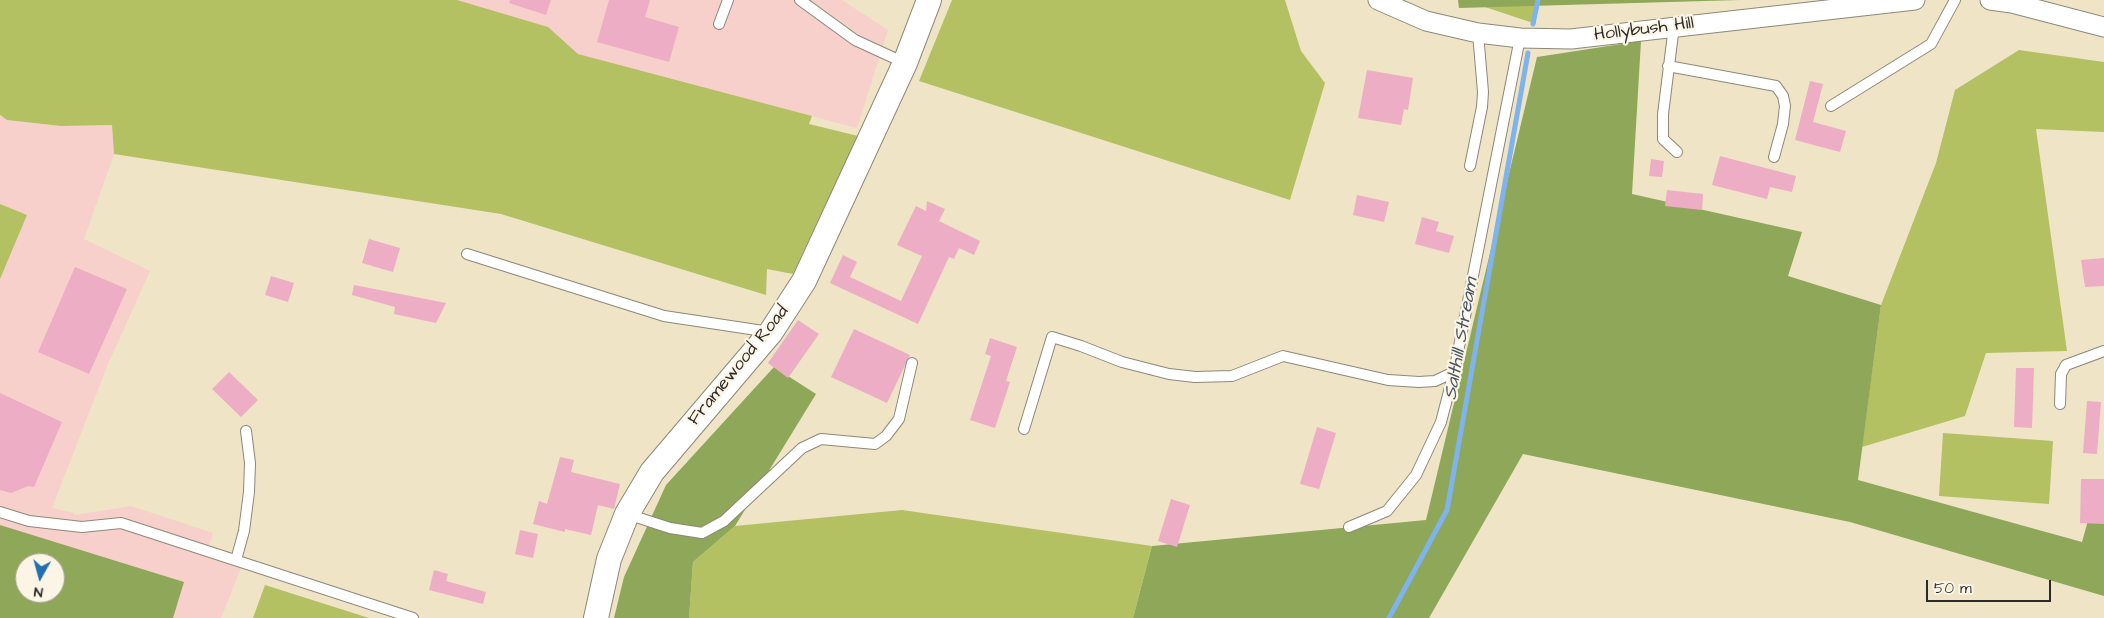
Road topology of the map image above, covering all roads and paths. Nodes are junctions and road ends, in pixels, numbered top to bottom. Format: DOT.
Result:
graph roads {
  1 [pos="728,0"];
  2 [pos="800,0"];
  3 [pos="929,0"];
  4 [pos="1378,0"];
  5 [pos="1915,0"];
  6 [pos="1955,0"];
  7 [pos="1990,0"];
  8 [pos="719,24"];
  9 [pos="1674,26"];
  10 [pos="2104,27"];
  11 [pos="1478,33"];
  12 [pos="1520,38"];
  13 [pos="905,63"];
  14 [pos="1668,66"];
  15 [pos="1831,106"];
  16 [pos="1677,152"];
  17 [pos="1774,157"];
  18 [pos="1470,166"];
  19 [pos="467,254"];
  20 [pos="771,332"];
  21 [pos="2104,351"];
  22 [pos="912,364"];
  23 [pos="1454,372"];
  24 [pos="2060,404"];
  25 [pos="1024,429"];
  26 [pos="246,431"];
  27 [pos="0,512"];
  28 [pos="627,514"];
  29 [pos="1349,527"];
  30 [pos="236,560"];
  31 [pos="413,618"];
  32 [pos="596,618"];
  1 -- 8 [label="lane"];
  2 -- 13 [label="lane"];
  3 -- 13 [label="street, Framewood Road"];
  4 -- 11 [label="street, Hollybush Hill"];
  5 -- 9 [label="street, Hollybush Hill"];
  6 -- 15 [label="lane"];
  7 -- 10 [label="street"];
  9 -- 12 [label="street, Hollybush Hill"];
  9 -- 14 [label="lane"];
  11 -- 12 [label="street, Hollybush Hill"];
  11 -- 18 [label="lane"];
  12 -- 23 [label="lane"];
  13 -- 20 [label="street, Framewood Road"];
  14 -- 16 [label="lane"];
  14 -- 17 [label="lane"];
  19 -- 20 [label="lane"];
  20 -- 28 [label="street, Framewood Road"];
  21 -- 24 [label="lane"];
  22 -- 28 [label="lane"];
  23 -- 25 [label="lane"];
  23 -- 29 [label="lane"];
  26 -- 30 [label="lane"];
  27 -- 30 [label="lane"];
  28 -- 32 [label="street, Framewood Road"];
  30 -- 31 [label="lane"];
}
